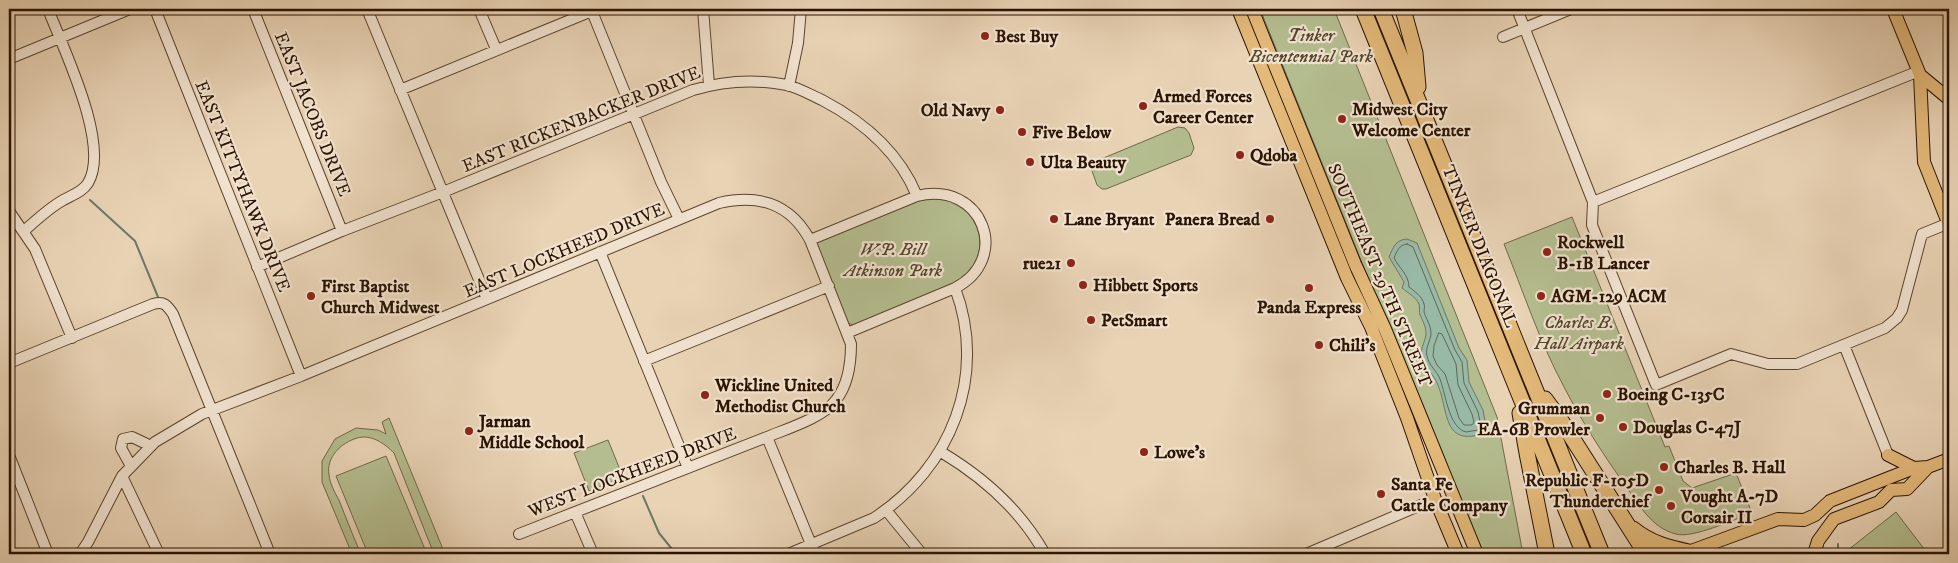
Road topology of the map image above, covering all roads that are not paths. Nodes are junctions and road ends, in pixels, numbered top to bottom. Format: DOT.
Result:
graph roads {
  1 [pos="48,9"];
  2 [pos="130,9"];
  3 [pos="155,9"];
  4 [pos="253,9"];
  5 [pos="367,9"];
  6 [pos="479,9"];
  7 [pos="703,9"];
  8 [pos="801,9"];
  9 [pos="1238,9"];
  10 [pos="1252,9"];
  11 [pos="1354,9"];
  12 [pos="1363,9"];
  13 [pos="1381,9"];
  14 [pos="1403,9"];
  15 [pos="1517,9"];
  16 [pos="1571,9"];
  17 [pos="1893,9"];
  18 [pos="591,10"];
  19 [pos="1524,28"];
  20 [pos="1503,37"];
  21 [pos="59,38"];
  22 [pos="1377,42"];
  23 [pos="496,49"];
  24 [pos="9,59"];
  25 [pos="1919,73"];
  26 [pos="709,85"];
  27 [pos="789,86"];
  28 [pos="400,90"];
  29 [pos="1949,99"];
  30 [pos="1418,101"];
  31 [pos="633,113"];
  32 [pos="443,192"];
  33 [pos="918,196"];
  34 [pos="1593,202"];
  35 [pos="9,211"];
  36 [pos="679,219"];
  37 [pos="1949,223"];
  38 [pos="24,231"];
  39 [pos="342,231"];
  40 [pos="810,240"];
  41 [pos="600,252"];
  42 [pos="256,267"];
  43 [pos="829,286"];
  44 [pos="955,288"];
  45 [pos="487,300"];
  46 [pos="847,333"];
  47 [pos="72,338"];
  48 [pos="1844,345"];
  49 [pos="644,361"];
  50 [pos="9,363"];
  51 [pos="301,376"];
  52 [pos="1531,379"];
  53 [pos="1516,386"];
  54 [pos="212,410"];
  55 [pos="767,437"];
  56 [pos="150,446"];
  57 [pos="941,452"];
  58 [pos="9,455"];
  59 [pos="1888,455"];
  60 [pos="1949,459"];
  61 [pos="131,466"];
  62 [pos="1928,467"];
  63 [pos="688,468"];
  64 [pos="1914,468"];
  65 [pos="122,476"];
  66 [pos="1883,480"];
  67 [pos="1435,499"];
  68 [pos="886,510"];
  69 [pos="575,512"];
  70 [pos="1804,520"];
  71 [pos="1628,525"];
  72 [pos="519,534"];
  73 [pos="1818,541"];
  74 [pos="813,550"];
  75 [pos="1686,553"];
  76 [pos="48,554"];
  77 [pos="80,554"];
  78 [pos="159,554"];
  79 [pos="270,554"];
  80 [pos="593,554"];
  81 [pos="788,554"];
  82 [pos="922,554"];
  83 [pos="1045,554"];
  84 [pos="1306,554"];
  85 [pos="1458,554"];
  86 [pos="1477,554"];
  87 [pos="1547,554"];
  88 [pos="1584,554"];
  89 [pos="1602,554"];
  90 [pos="1646,554"];
  91 [pos="1814,554"];
  1 -- 21 [label="street"];
  2 -- 21 [label="street"];
  3 -- 42 [label="street, EAST KITTYHAWK DRIVE"];
  4 -- 39 [label="street, EAST JACOBS DRIVE"];
  5 -- 28 [label="street"];
  6 -- 23 [label="street"];
  7 -- 26 [label="street"];
  8 -- 27 [label="street"];
  9 -- 67 [label="main road, SOUTHEAST 29TH STREET"];
  10 -- 86 [label="main road, SOUTHEAST 29TH STREET"];
  11 -- 22 [label="highway"];
  12 -- 22 [label="highway, TINKER DIAGONAL"];
  13 -- 30 [label="highway, TINKER DIAGONAL"];
  14 -- 30 [label="highway"];
  15 -- 19 [label="street"];
  16 -- 19 [label="street"];
  17 -- 25 [label="main road"];
  18 -- 23 [label="street"];
  18 -- 31 [label="street"];
  19 -- 20 [label="street"];
  19 -- 34 [label="street"];
  21 -- 24 [label="street"];
  21 -- 38 [label="street"];
  22 -- 53 [label="highway, TINKER DIAGONAL"];
  23 -- 28 [label="street"];
  25 -- 29 [label="main road"];
  25 -- 34 [label="street"];
  25 -- 37 [label="main road"];
  26 -- 27 [label="street, EAST RICKENBACKER DRIVE"];
  26 -- 31 [label="street, EAST RICKENBACKER DRIVE"];
  27 -- 33 [label="street, EAST RICKENBACKER DRIVE"];
  28 -- 32 [label="street"];
  30 -- 52 [label="highway, TINKER DIAGONAL"];
  31 -- 32 [label="street, EAST RICKENBACKER DRIVE"];
  31 -- 36 [label="street"];
  32 -- 39 [label="street, EAST RICKENBACKER DRIVE"];
  32 -- 45 [label="street"];
  33 -- 40 [label="street"];
  33 -- 44 [label="street"];
  34 -- 48 [label="street"];
  35 -- 38 [label="street"];
  36 -- 40 [label="street, EAST LOCKHEED DRIVE"];
  36 -- 41 [label="street, EAST LOCKHEED DRIVE"];
  37 -- 48 [label="street"];
  38 -- 47 [label="street"];
  39 -- 42 [label="street, EAST RICKENBACKER DRIVE"];
  40 -- 43 [label="street, EAST LOCKHEED DRIVE"];
  41 -- 45 [label="street, EAST LOCKHEED DRIVE"];
  41 -- 49 [label="street"];
  42 -- 51 [label="street, EAST KITTYHAWK DRIVE"];
  43 -- 46 [label="street, WEST LOCKHEED DRIVE"];
  43 -- 49 [label="street"];
  44 -- 46 [label="street"];
  44 -- 57 [label="street"];
  45 -- 51 [label="street, EAST LOCKHEED DRIVE"];
  46 -- 55 [label="street, WEST LOCKHEED DRIVE"];
  47 -- 50 [label="street"];
  47 -- 54 [label="street"];
  48 -- 59 [label="street"];
  49 -- 63 [label="street"];
  51 -- 54 [label="street, EAST LOCKHEED DRIVE"];
  52 -- 71 [label="highway"];
  52 -- 89 [label="highway, TINKER DIAGONAL"];
  53 -- 87 [label="highway"];
  53 -- 88 [label="highway, TINKER DIAGONAL"];
  54 -- 56 [label="street, EAST LOCKHEED DRIVE"];
  54 -- 79 [label="street"];
  55 -- 63 [label="street, WEST LOCKHEED DRIVE"];
  55 -- 74 [label="street"];
  56 -- 61 [label="street, EAST LOCKHEED DRIVE"];
  56 -- 61 [label="street"];
  57 -- 68 [label="street"];
  57 -- 83 [label="street"];
  58 -- 76 [label="street"];
  59 -- 64 [label="main road"];
  59 -- 66 [label="main road"];
  60 -- 62 [label="main road"];
  61 -- 65 [label="street, EAST LOCKHEED DRIVE"];
  62 -- 64 [label="main road"];
  62 -- 73 [label="main road"];
  63 -- 69 [label="street, WEST LOCKHEED DRIVE"];
  64 -- 66 [label="main road"];
  65 -- 77 [label="street, EAST LOCKHEED DRIVE"];
  65 -- 78 [label="street"];
  66 -- 70 [label="main road"];
  67 -- 84 [label="street"];
  67 -- 85 [label="main road, SOUTHEAST 29TH STREET"];
  68 -- 74 [label="street"];
  68 -- 82 [label="street"];
  69 -- 72 [label="street, WEST LOCKHEED DRIVE"];
  69 -- 80 [label="street"];
  70 -- 73 [label="main road"];
  70 -- 75 [label="main road"];
  71 -- 75 [label="highway"];
  71 -- 90 [label="highway"];
  73 -- 91 [label="main road"];
  74 -- 81 [label="street"];
}
